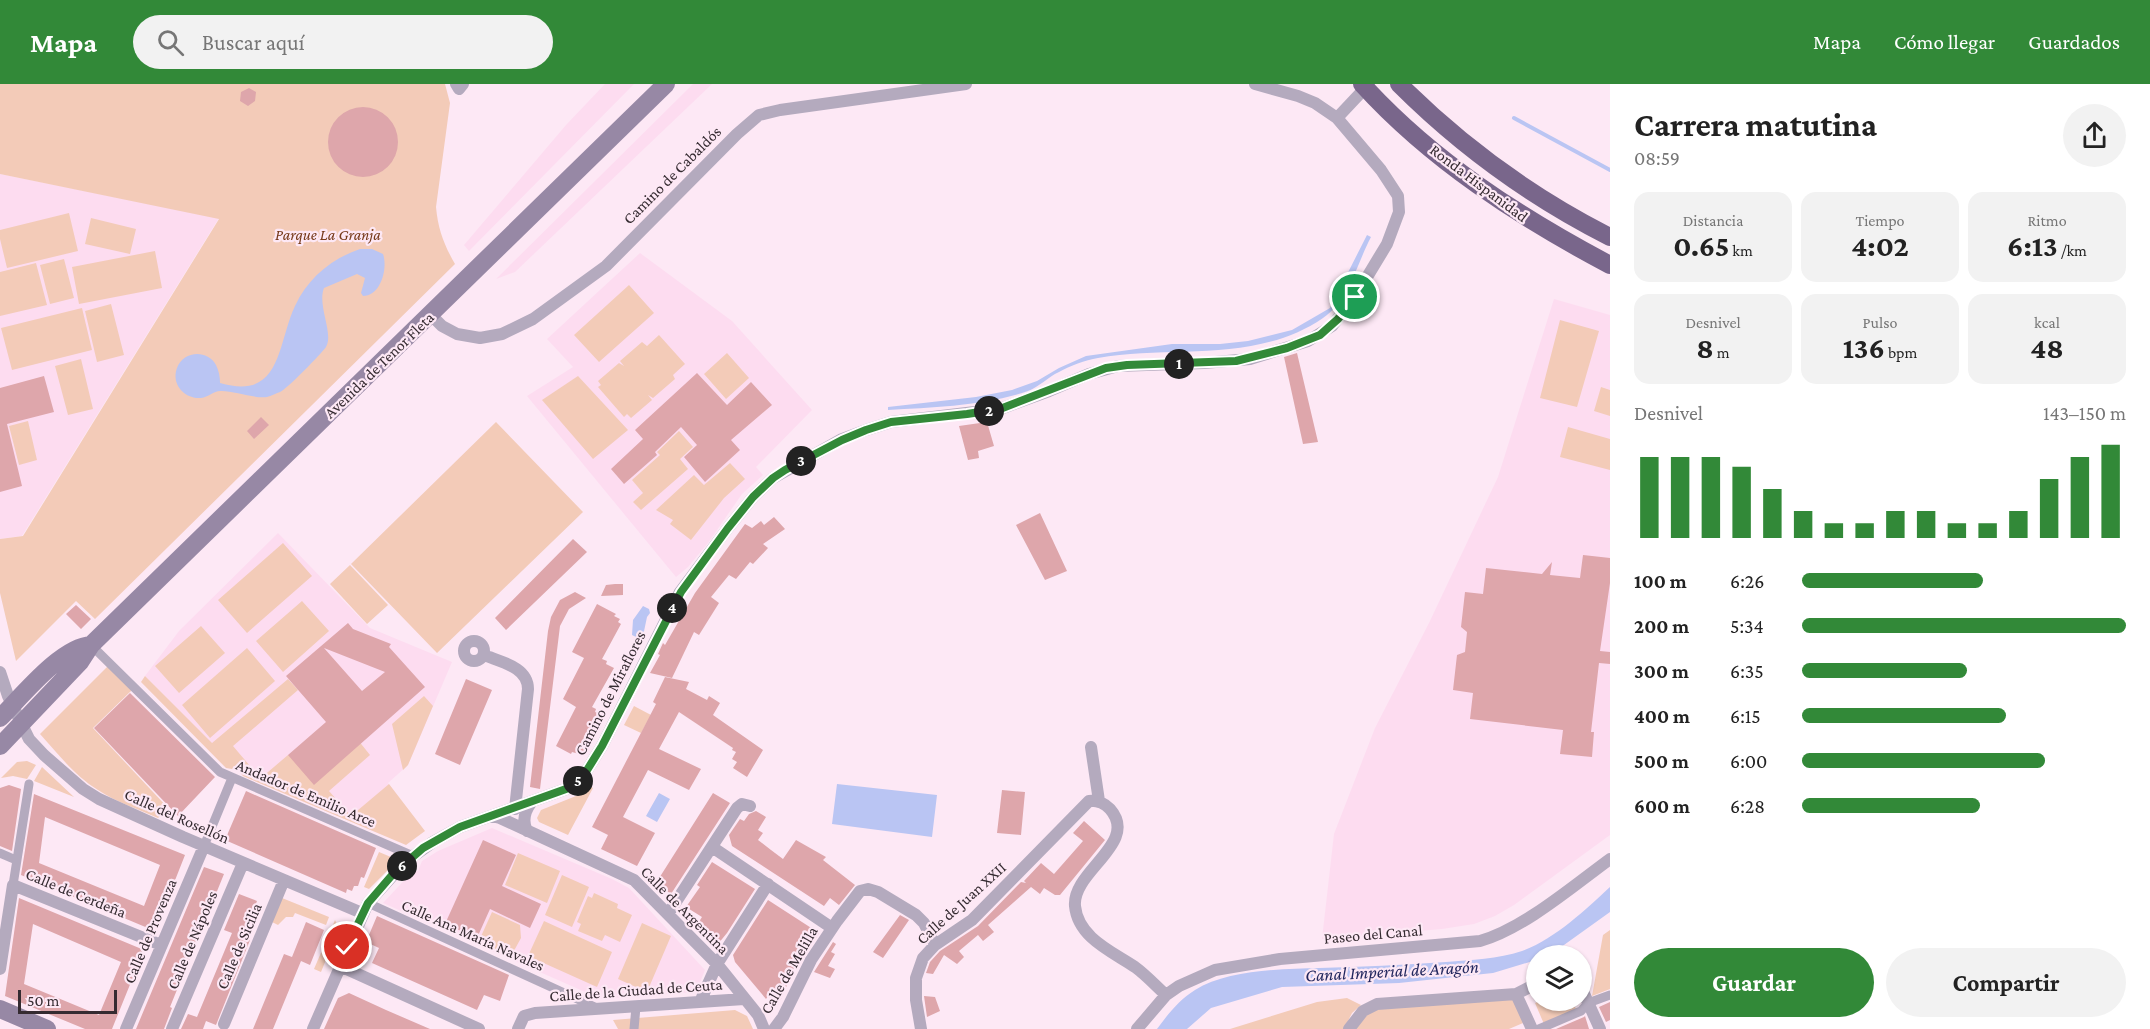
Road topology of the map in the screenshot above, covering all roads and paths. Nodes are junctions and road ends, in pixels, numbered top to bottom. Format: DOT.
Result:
graph roads {
  1 [pos="456,84"];
  2 [pos="463,84"];
  3 [pos="666,84"];
  4 [pos="966,84"];
  5 [pos="1255,84"];
  6 [pos="1399,84"];
  7 [pos="1365,85"];
  8 [pos="1336,118"];
  9 [pos="1610,237"];
  10 [pos="1610,265"];
  11 [pos="431,315"];
  12 [pos="91,645"];
  13 [pos="484,655"];
  14 [pos="0,672"];
  15 [pos="6,712"];
  16 [pos="21,725"];
  17 [pos="0,746"];
  18 [pos="1091,747"];
  19 [pos="232,778"];
  20 [pos="28,784"];
  21 [pos="1099,801"];
  22 [pos="531,803"];
  23 [pos="750,806"];
  24 [pos="515,809"];
  25 [pos="491,816"];
  26 [pos="527,831"];
  27 [pos="204,846"];
  28 [pos="712,847"];
  29 [pos="0,853"];
  30 [pos="413,856"];
  31 [pos="1610,859"];
  32 [pos="16,860"];
  33 [pos="243,863"];
  34 [pos="284,880"];
  35 [pos="768,884"];
  36 [pos="13,885"];
  37 [pos="365,908"];
  38 [pos="668,914"];
  39 [pos="832,928"];
  40 [pos="161,945"];
  41 [pos="935,945"];
  42 [pos="717,964"];
  43 [pos="340,966"];
  44 [pos="0,969"];
  45 [pos="1526,989"];
  46 [pos="1516,994"];
  47 [pos="1166,995"];
  48 [pos="1610,995"];
  49 [pos="744,999"];
  50 [pos="700,1002"];
  51 [pos="1592,1002"];
  52 [pos="636,1006"];
  53 [pos="0,1009"];
  54 [pos="599,1009"];
  55 [pos="1581,1011"];
  56 [pos="1592,1011"];
  57 [pos="224,1024"];
  58 [pos="47,1029"];
  59 [pos="126,1029"];
  60 [pos="172,1029"];
  61 [pos="313,1029"];
  62 [pos="478,1029"];
  63 [pos="518,1029"];
  64 [pos="634,1029"];
  65 [pos="764,1029"];
  66 [pos="774,1029"];
  67 [pos="921,1029"];
  68 [pos="1137,1029"];
  69 [pos="1349,1029"];
  70 [pos="1532,1029"];
  71 [pos="1539,1029"];
  72 [pos="1600,1029"];
  1 -- 2 [label="street"];
  3 -- 11 [label="main road, Avenida de Tenor Fleta"];
  4 -- 11 [label="street, Camino de Cabaldós"];
  5 -- 8 [label="street"];
  6 -- 9 [label="highway, Ronda Hispanidad"];
  7 -- 8 [label="street"];
  7 -- 10 [label="highway, Ronda Hispanidad"];
  8 -- 22 [label="street, Camino de Miraflores"];
  11 -- 12 [label="main road, Avenida de Tenor Fleta"];
  12 -- 15 [label="main road, Avenida de Tenor Fleta"];
  12 -- 16 [label="main road, Avenida de Tenor Fleta"];
  12 -- 19 [label="street, Andador de Emilio Arce"];
  13 -- 24 [label="street"];
  14 -- 15 [label="street, Calle del Rosellón"];
  15 -- 16 [label="street, Calle del Rosellón"];
  16 -- 17 [label="main road, Avenida de Tenor Fleta"];
  16 -- 27 [label="street, Calle del Rosellón"];
  18 -- 21 [label="street"];
  19 -- 27 [label="street"];
  19 -- 30 [label="street, Andador de Emilio Arce"];
  20 -- 32 [label="street"];
  21 -- 41 [label="street, Calle de Juan XXII"];
  21 -- 47 [label="street"];
  22 -- 24 [label="street, Camino de Miraflores"];
  22 -- 26 [label="street"];
  23 -- 28 [label="street"];
  24 -- 25 [label="street, Camino de Miraflores"];
  25 -- 26 [label="street, Calle de Argentina"];
  25 -- 30 [label="street, Camino de Miraflores"];
  26 -- 38 [label="street, Calle de Argentina"];
  27 -- 33 [label="street, Calle del Rosellón"];
  27 -- 40 [label="street, Calle de Provenza"];
  28 -- 35 [label="street"];
  28 -- 38 [label="street"];
  29 -- 32 [label="street"];
  30 -- 37 [label="street, Camino de Miraflores"];
  31 -- 47 [label="street, Paseo del Canal"];
  32 -- 36 [label="street"];
  33 -- 34 [label="street, Calle del Rosellón"];
  33 -- 60 [label="street, Calle de Nápoles"];
  34 -- 37 [label="street, Calle del Rosellón"];
  34 -- 57 [label="street, Calle de Sicilia"];
  35 -- 39 [label="street"];
  35 -- 42 [label="street"];
  36 -- 40 [label="street, Calle de Cerdeña"];
  36 -- 44 [label="street"];
  37 -- 43 [label="street, Camino de Miraflores"];
  37 -- 54 [label="street, Calle Ana María Navales"];
  38 -- 42 [label="street, Calle de Argentina"];
  39 -- 41 [label="street, Calle de Melilla"];
  39 -- 66 [label="street, Calle de Melilla"];
  40 -- 59 [label="street, Calle de Provenza"];
  41 -- 67 [label="street, Calle de Juan XXII"];
  42 -- 49 [label="street, Calle de Argentina"];
  42 -- 50 [label="street"];
  43 -- 61 [label="street, Camino de Miraflores"];
  43 -- 62 [label="street"];
  45 -- 46 [label="street"];
  46 -- 69 [label="street"];
  46 -- 70 [label="street"];
  47 -- 68 [label="street, Paseo del Canal"];
  48 -- 51 [label="street"];
  49 -- 50 [label="street, Calle de la Ciudad de Ceuta"];
  49 -- 65 [label="street, Calle de Argentina"];
  50 -- 52 [label="street, Calle de la Ciudad de Ceuta"];
  52 -- 54 [label="street, Calle de la Ciudad de Ceuta"];
  52 -- 64 [label="street"];
  53 -- 58 [label="main road"];
  54 -- 63 [label="street, Calle de la Ciudad de Ceuta"];
  55 -- 71 [label="street"];
  56 -- 72 [label="street"];
}
